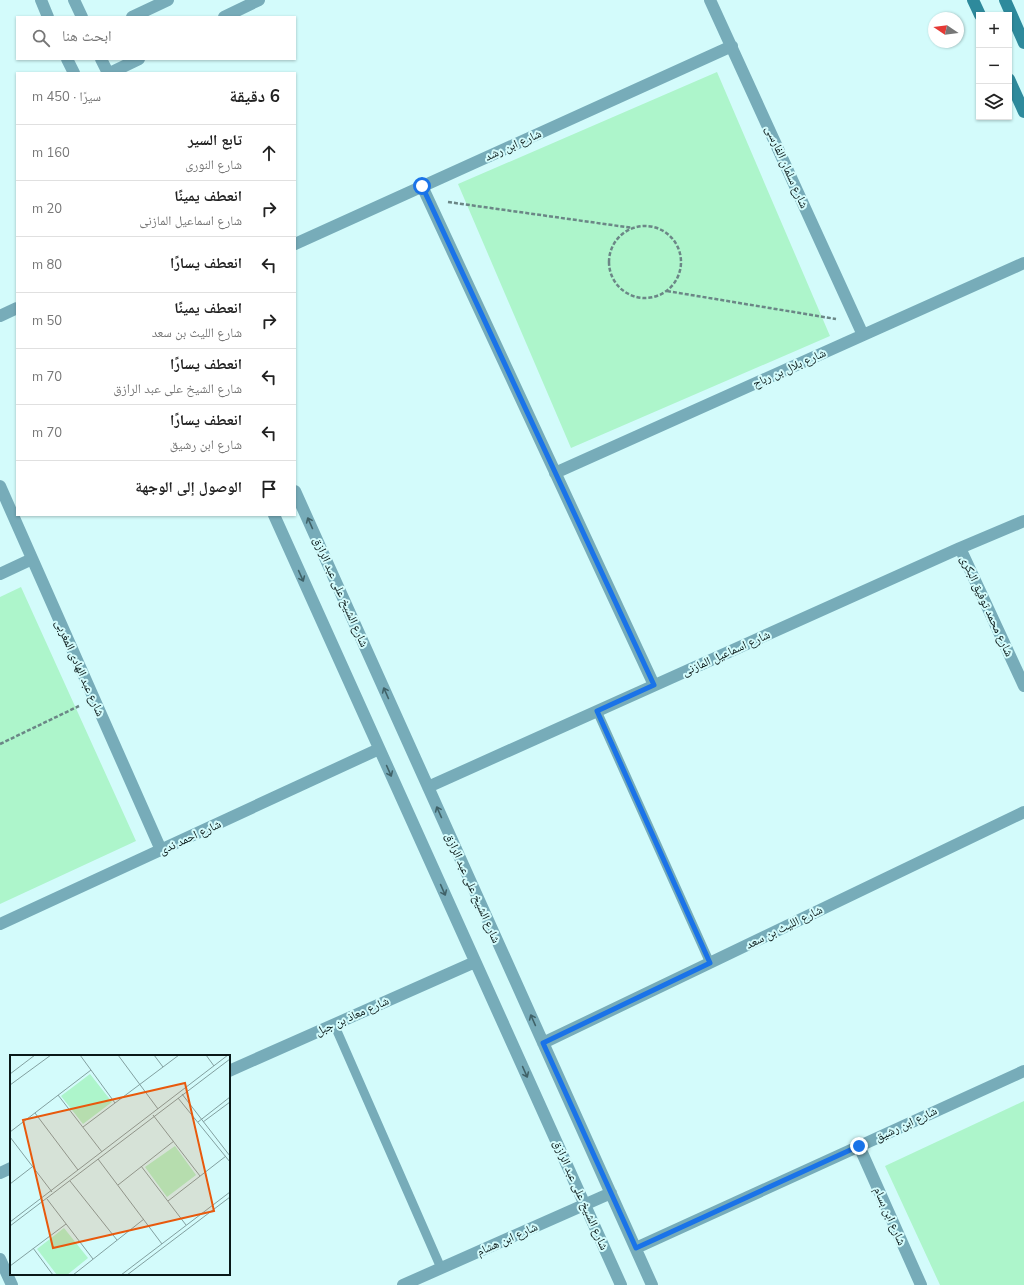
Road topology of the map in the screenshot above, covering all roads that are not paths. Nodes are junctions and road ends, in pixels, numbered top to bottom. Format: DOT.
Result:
graph roads {
  1 [pos="41,0"];
  2 [pos="74,0"];
  3 [pos="168,0"];
  4 [pos="259,0"];
  5 [pos="710,0"];
  6 [pos="973,0"];
  7 [pos="1005,0"];
  8 [pos="979,12"];
  9 [pos="48,16"];
  10 [pos="82,16"];
  11 [pos="134,16"];
  12 [pos="226,16"];
  13 [pos="1024,43"];
  14 [pos="732,46"];
  15 [pos="68,60"];
  16 [pos="102,60"];
  17 [pos="137,60"];
  18 [pos="74,72"];
  19 [pos="108,72"];
  20 [pos="111,72"];
  21 [pos="1011,84"];
  22 [pos="1024,112"];
  23 [pos="422,186"];
  24 [pos="296,244"];
  25 [pos="1024,263"];
  26 [pos="16,308"];
  27 [pos="0,316"];
  28 [pos="863,335"];
  29 [pos="555,473"];
  30 [pos="0,486"];
  31 [pos="296,493"];
  32 [pos="274,516"];
  33 [pos="1024,521"];
  34 [pos="960,548"];
  35 [pos="32,559"];
  36 [pos="0,574"];
  37 [pos="654,685"];
  38 [pos="1024,686"];
  39 [pos="597,711"];
  40 [pos="380,749"];
  41 [pos="428,787"];
  42 [pos="1024,812"];
  43 [pos="161,850"];
  44 [pos="0,924"];
  45 [pos="475,962"];
  46 [pos="710,963"];
  47 [pos="334,1024"];
  48 [pos="543,1043"];
  49 [pos="1024,1070"];
  50 [pos="230,1071"];
  51 [pos="859,1146"];
  52 [pos="10,1168"];
  53 [pos="0,1173"];
  54 [pos="611,1193"];
  55 [pos="585,1205"];
  56 [pos="636,1248"];
  57 [pos="0,1260"];
  58 [pos="441,1268"];
  59 [pos="12,1285"];
  60 [pos="403,1285"];
  61 [pos="621,1285"];
  62 [pos="652,1285"];
  63 [pos="921,1285"];
  1 -- 9 [label="street"];
  2 -- 10 [label="street"];
  3 -- 11 [label="street"];
  4 -- 12 [label="street"];
  5 -- 14 [label="street, شارع سلمان الفارسى"];
  6 -- 8 [label="street"];
  7 -- 13 [label="street"];
  14 -- 23 [label="street, شارع ابن رشد"];
  14 -- 28 [label="street, شارع سلمان الفارسى"];
  15 -- 18 [label="street"];
  16 -- 19 [label="street"];
  17 -- 20 [label="street"];
  21 -- 22 [label="street"];
  23 -- 24 [label="street, شارع ابن رشد"];
  23 -- 29 [label="street"];
  25 -- 28 [label="street, شارع بلال بن رباح"];
  26 -- 27 [label="street"];
  28 -- 29 [label="street, شارع بلال بن رباح"];
  29 -- 37 [label="street"];
  30 -- 35 [label="street, شارع عبد الهادى المغربى"];
  41 -- 31 [label="street, شارع الشيخ على عبد الرازق, one-way"];
  32 -- 40 [label="street, شارع الشيخ على عبد الرازق, one-way"];
  33 -- 34 [label="street, شارع اسماعيل المازنى"];
  34 -- 37 [label="street, شارع اسماعيل المازنى"];
  34 -- 38 [label="street, شارع محمد توفيق البكرى"];
  35 -- 36 [label="street"];
  35 -- 43 [label="street, شارع عبد الهادى المغربى"];
  37 -- 39 [label="street, شارع اسماعيل المازنى"];
  39 -- 41 [label="street, شارع اسماعيل المازنى"];
  39 -- 46 [label="lane"];
  40 -- 43 [label="street, شارع احمد ندى"];
  40 -- 45 [label="street, شارع الشيخ على عبد الرازق, one-way"];
  48 -- 41 [label="street, شارع الشيخ على عبد الرازق, one-way"];
  42 -- 46 [label="street, شارع الليث بن سعد"];
  43 -- 44 [label="street, شارع احمد ندى"];
  45 -- 47 [label="street, شارع معاذ بن جبل"];
  45 -- 55 [label="street, شارع الشيخ على عبد الرازق, one-way"];
  46 -- 48 [label="street, شارع الليث بن سعد"];
  47 -- 50 [label="street, شارع معاذ بن جبل"];
  47 -- 58 [label="lane"];
  48 -- 54 [label="street, شارع الشيخ على عبد الرازق"];
  49 -- 51 [label="street, شارع ابن رشيق"];
  51 -- 56 [label="street, شارع ابن رشيق"];
  51 -- 63 [label="street, شارع ابن بسام"];
  52 -- 53 [label="street"];
  54 -- 55 [label="street, شارع ابن هشام"];
  54 -- 56 [label="street, شارع الشيخ على عبد الرازق"];
  55 -- 58 [label="street, شارع ابن هشام"];
  55 -- 61 [label="street, شارع الشيخ على عبد الرازق"];
  56 -- 62 [label="street, شارع الشيخ على عبد الرازق"];
  57 -- 59 [label="street"];
  58 -- 60 [label="street, شارع ابن هشام"];
}
